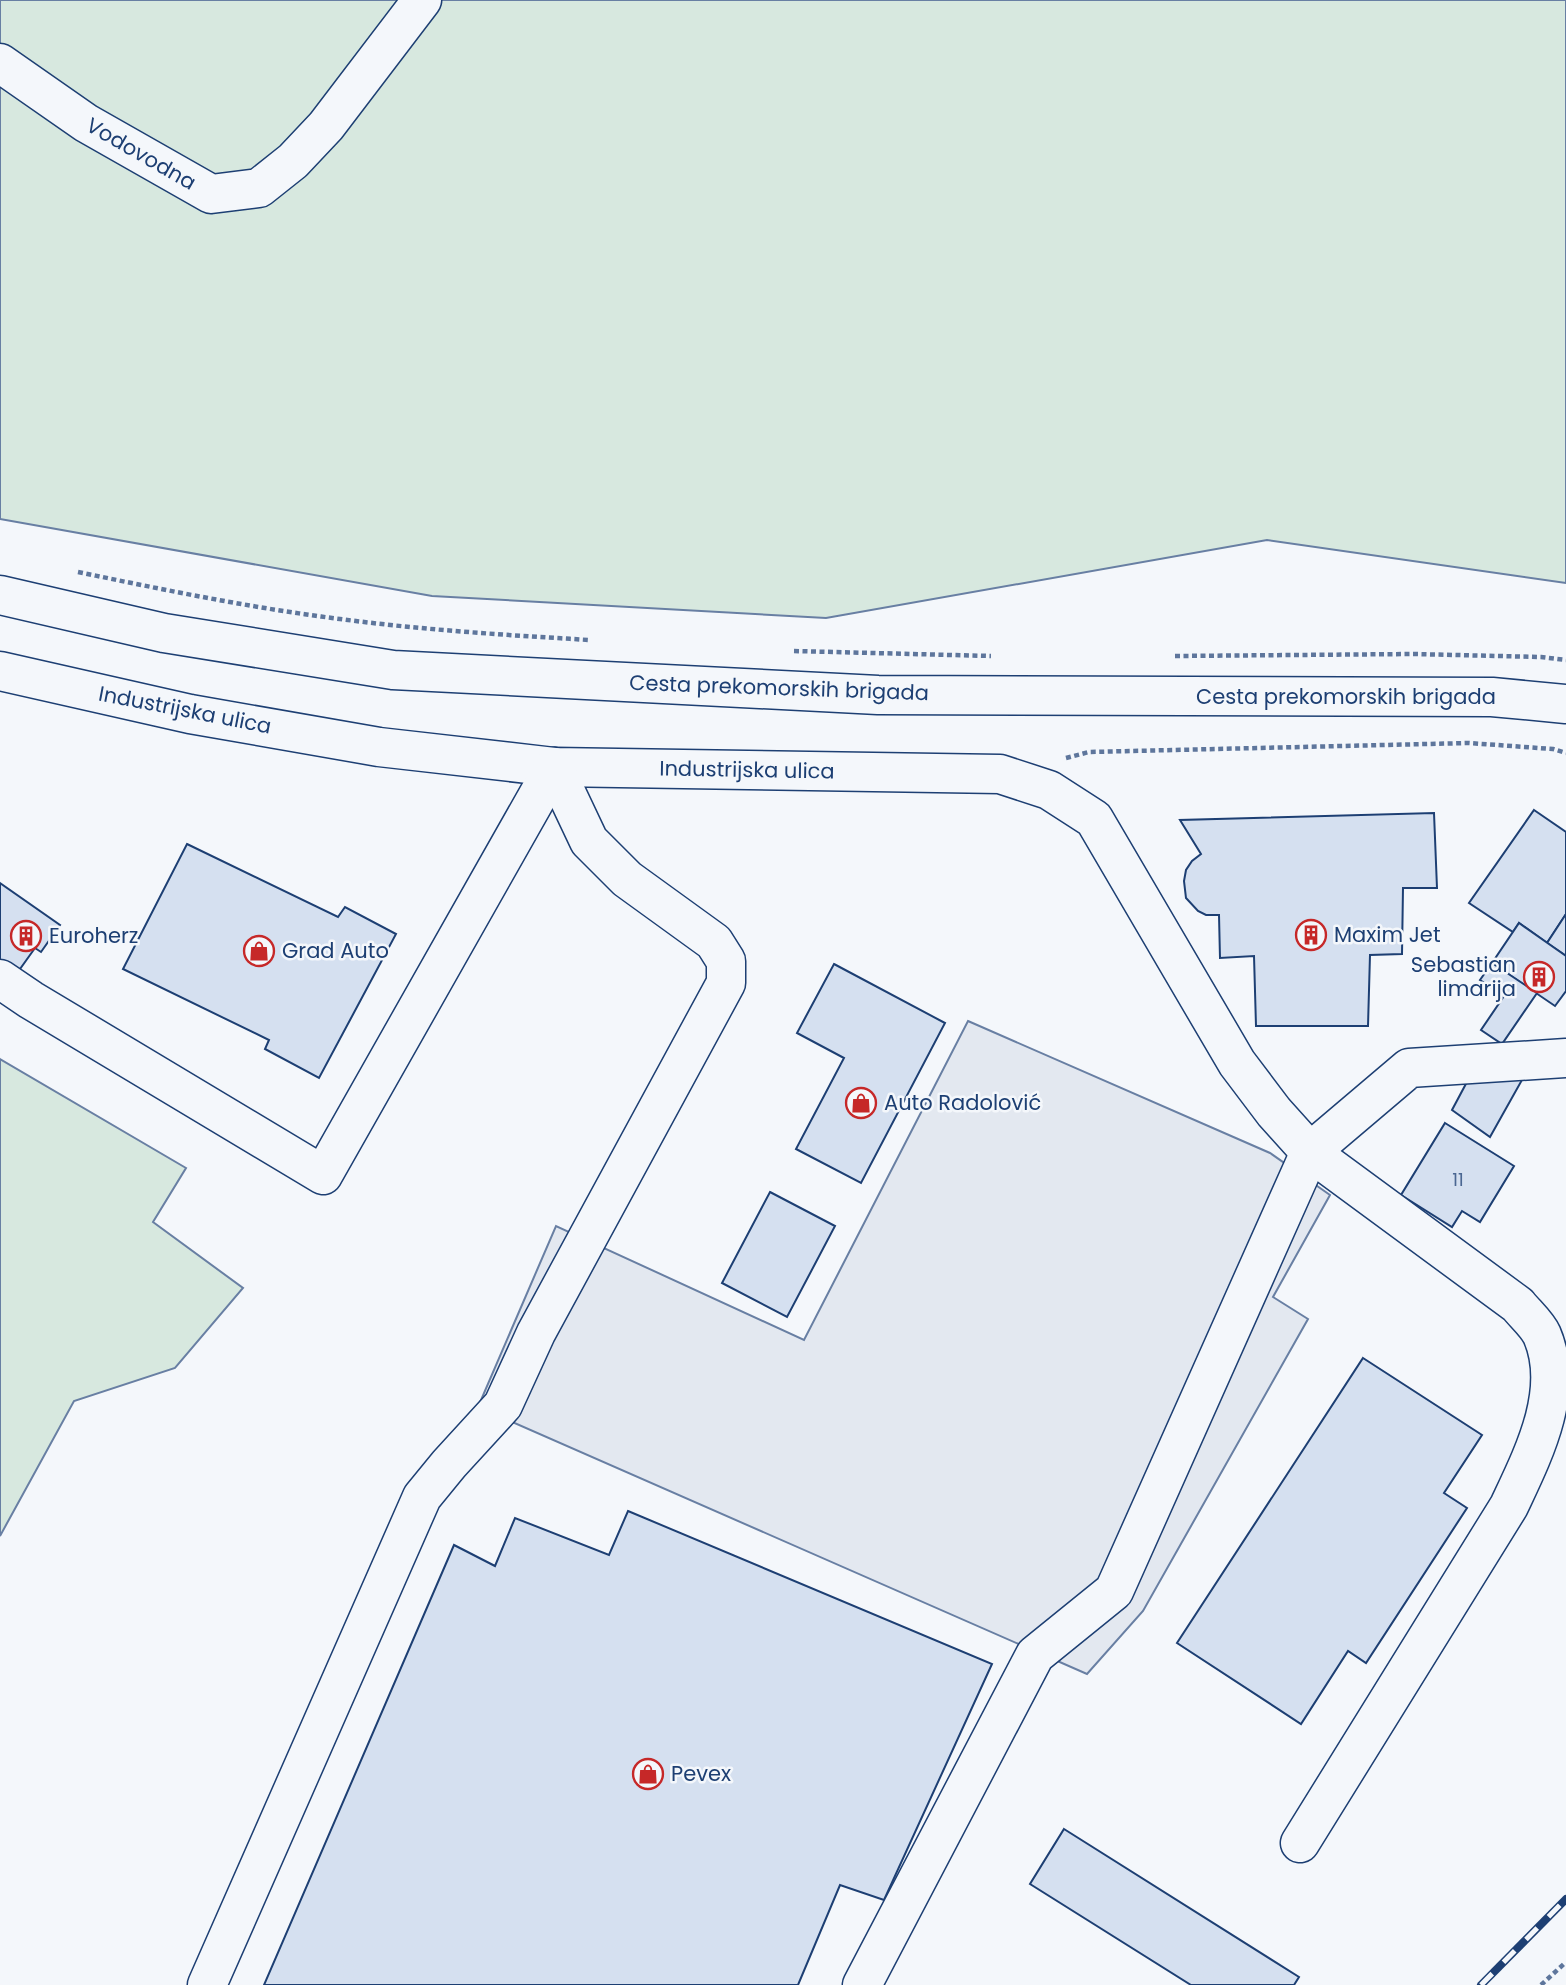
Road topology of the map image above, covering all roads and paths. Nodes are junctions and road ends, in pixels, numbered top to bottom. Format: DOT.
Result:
graph roads {
  1 [pos="422,0"];
  2 [pos="0,63"];
  3 [pos="66,570"];
  4 [pos="0,594"];
  5 [pos="591,640"];
  6 [pos="785,650"];
  7 [pos="992,656"];
  8 [pos="1170,656"];
  9 [pos="1566,660"];
  10 [pos="0,671"];
  11 [pos="1566,705"];
  12 [pos="1566,753"];
  13 [pos="1064,758"];
  14 [pos="554,767"];
  15 [pos="0,979"];
  16 [pos="1566,1058"];
  17 [pos="1310,1152"];
  18 [pos="1518,1305"];
  19 [pos="1566,1338"];
  20 [pos="1300,1843"];
  21 [pos="1566,1962"];
  22 [pos="207,1985"];
  23 [pos="862,1985"];
  24 [pos="1541,1985"];
  1 -- 2 [label="street, Vodovodna"];
  3 -- 5 [label="path"];
  4 -- 11 [label="street, Cesta prekomorskih brigada"];
  6 -- 7 [label="path"];
  8 -- 9 [label="path"];
  10 -- 14 [label="street, Industrijska ulica"];
  12 -- 13 [label="path"];
  14 -- 15 [label="street"];
  14 -- 17 [label="street, Industrijska ulica"];
  14 -- 22 [label="street"];
  16 -- 17 [label="street"];
  17 -- 18 [label="street, Industrijska ulica"];
  17 -- 23 [label="street"];
  18 -- 19 [label="street"];
  18 -- 20 [label="street"];
  21 -- 24 [label="path"];
}
